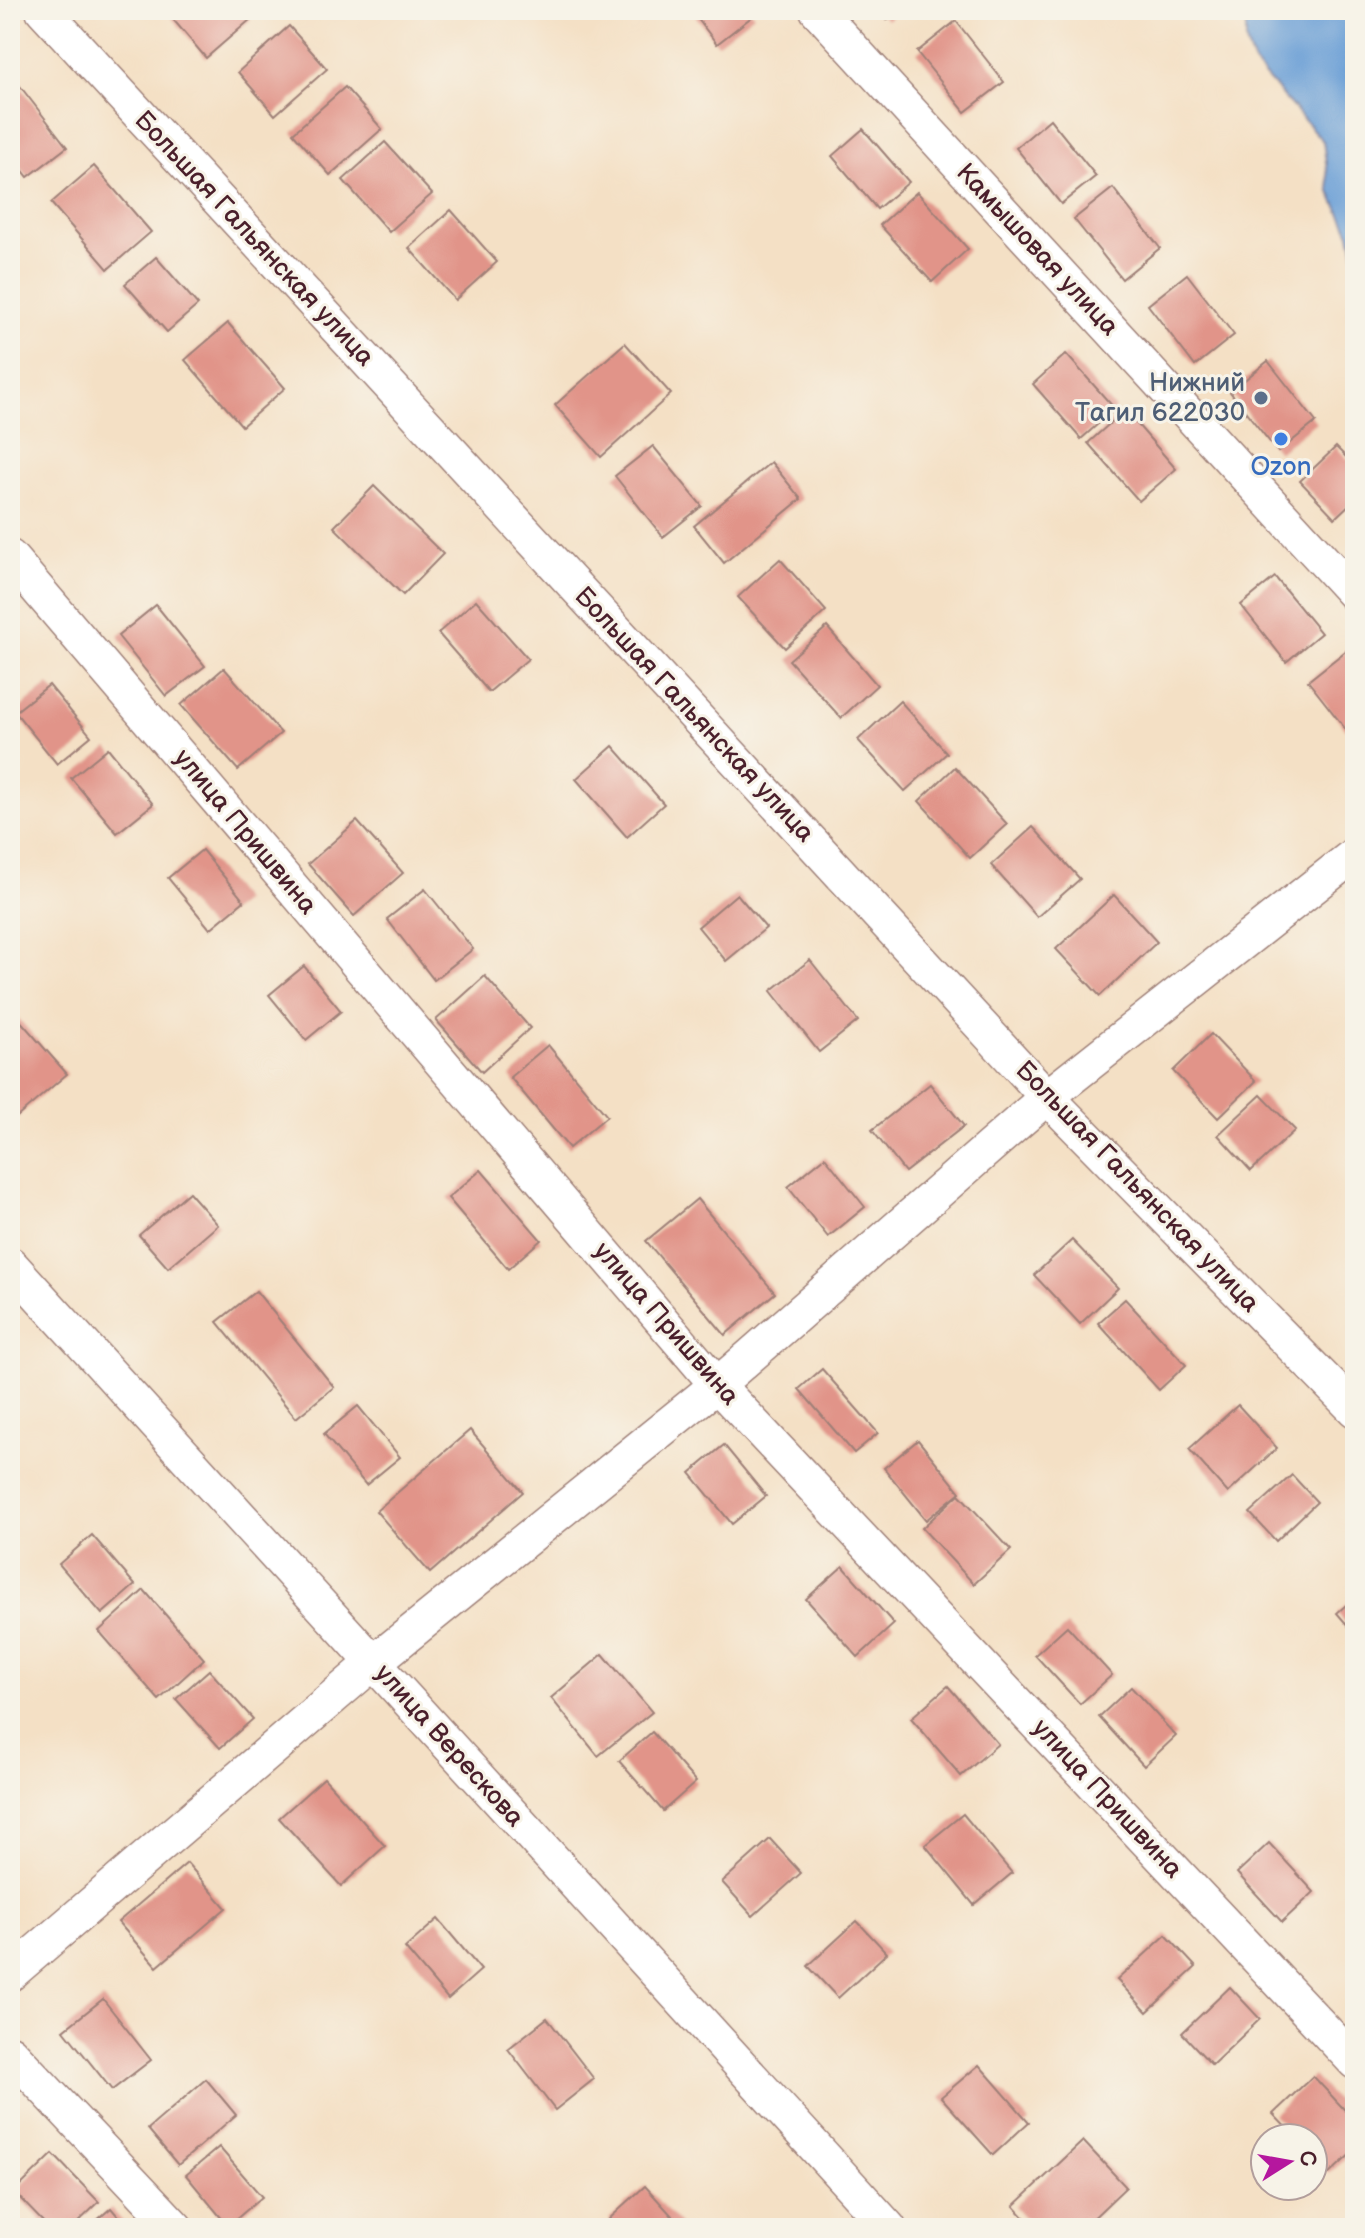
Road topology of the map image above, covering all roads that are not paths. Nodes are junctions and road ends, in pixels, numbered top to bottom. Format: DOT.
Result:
graph roads {
  1 [pos="43,10"];
  2 [pos="817,10"];
  3 [pos="10,557"];
  4 [pos="1355,595"];
  5 [pos="1355,854"];
  6 [pos="1047,1097"];
  7 [pos="10,1264"];
  8 [pos="717,1385"];
  9 [pos="1355,1410"];
  10 [pos="373,1663"];
  11 [pos="10,1974"];
  12 [pos="10,2052"];
  13 [pos="1355,2062"];
  14 [pos="176,2228"];
  15 [pos="889,2228"];
  1 -- 6 [label="street, Большая Гальянская улица"];
  2 -- 4 [label="street, Камышовая улица"];
  3 -- 8 [label="street, улица Пришвина"];
  5 -- 6 [label="street"];
  6 -- 8 [label="street"];
  6 -- 9 [label="street, Большая Гальянская улица"];
  7 -- 10 [label="street, улица Верескова"];
  8 -- 10 [label="street"];
  8 -- 13 [label="street, улица Пришвина"];
  10 -- 11 [label="street"];
  10 -- 15 [label="street, улица Верескова"];
  12 -- 14 [label="street"];
}
